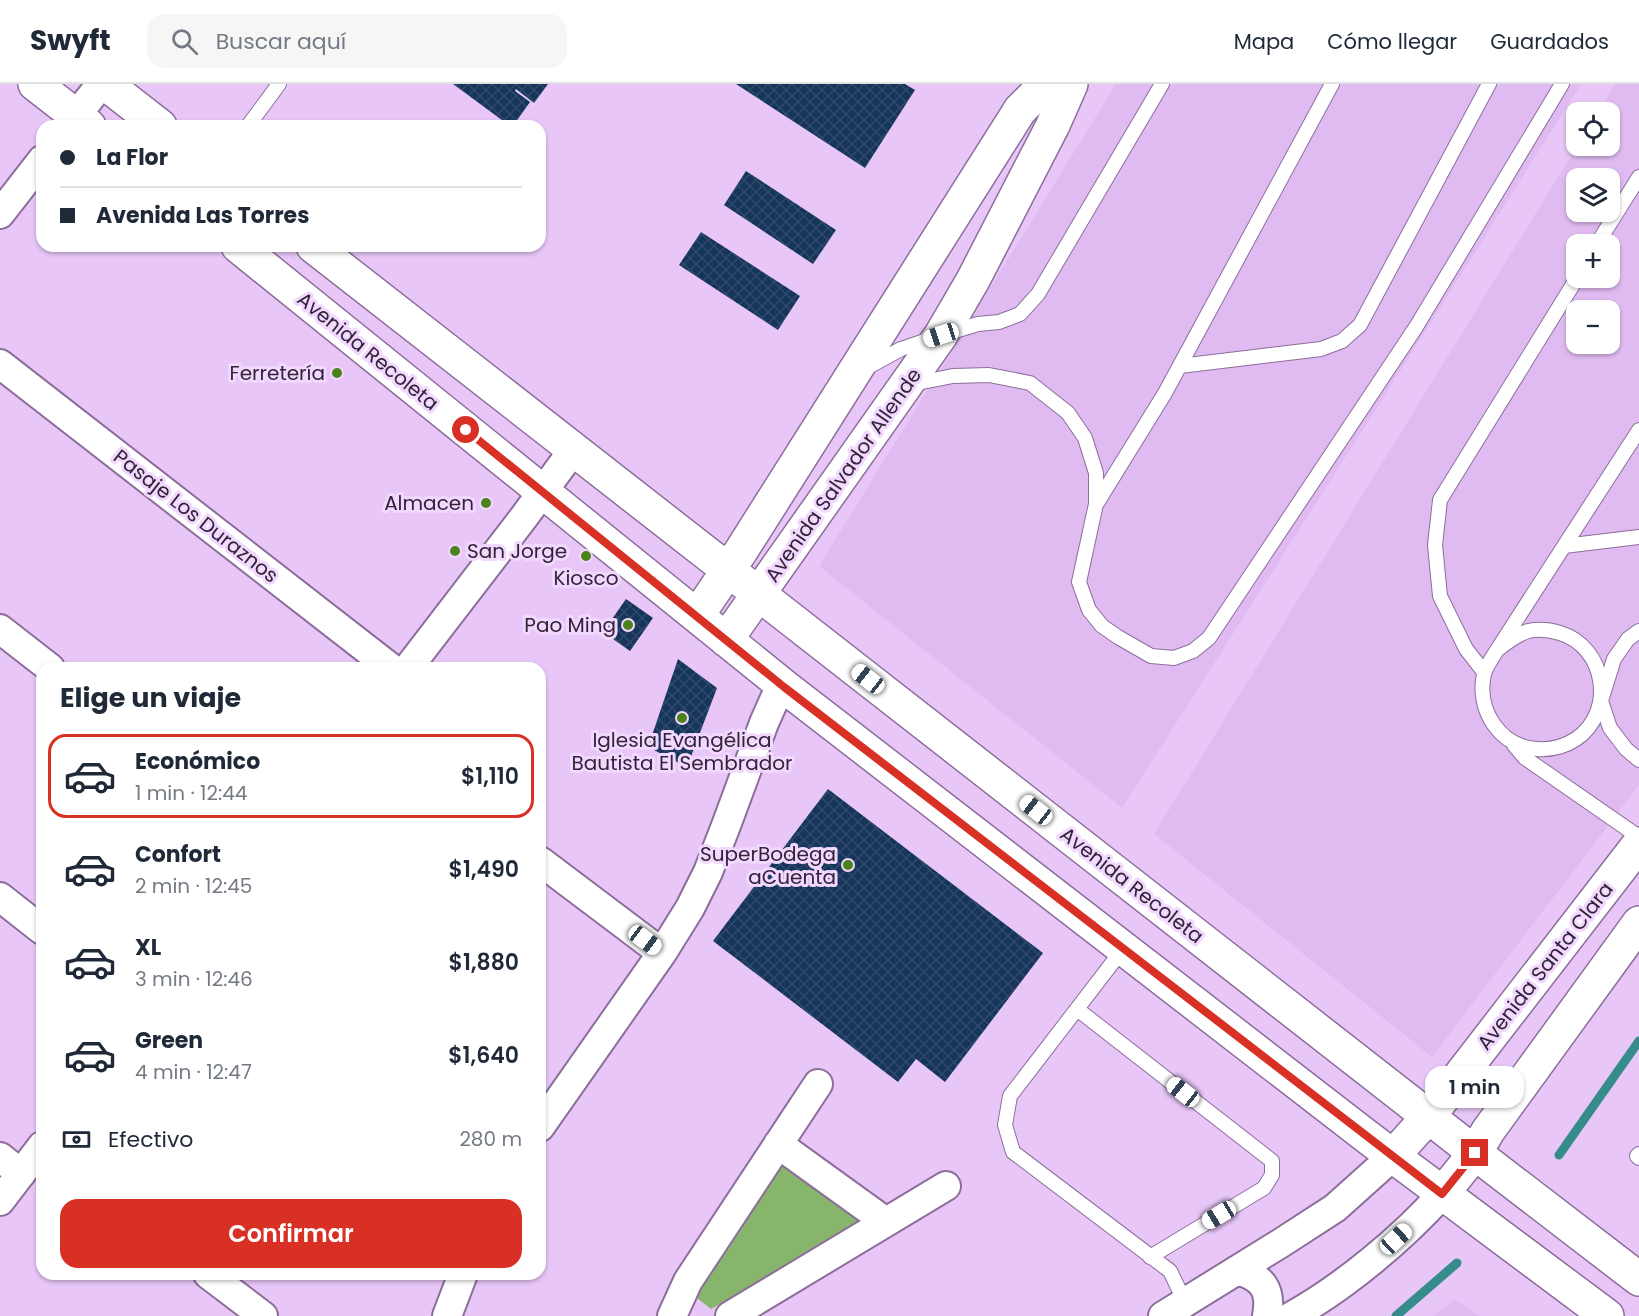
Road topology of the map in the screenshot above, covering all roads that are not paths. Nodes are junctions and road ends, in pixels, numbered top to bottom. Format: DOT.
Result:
graph roads {
  1 [pos="35,84"];
  2 [pos="101,84"];
  3 [pos="106,84"];
  4 [pos="279,84"];
  5 [pos="1046,84"];
  6 [pos="1071,84"];
  7 [pos="1162,84"];
  8 [pos="1332,84"];
  9 [pos="1489,84"];
  10 [pos="1562,84"];
  11 [pos="75,120"];
  12 [pos="80,120"];
  13 [pos="152,120"];
  14 [pos="252,120"];
  15 [pos="36,168"];
  16 [pos="1639,177"];
  17 [pos="0,214"];
  18 [pos="1603,234"];
  19 [pos="245,252"];
  20 [pos="321,252"];
  21 [pos="1571,288"];
  22 [pos="941,335"];
  23 [pos="0,364"];
  24 [pos="1179,366"];
  25 [pos="848,382"];
  26 [pos="907,385"];
  27 [pos="1639,430"];
  28 [pos="574,449"];
  29 [pos="543,492"];
  30 [pos="1096,504"];
  31 [pos="1639,537"];
  32 [pos="1564,546"];
  33 [pos="729,570"];
  34 [pos="759,593"];
  35 [pos="697,616"];
  36 [pos="0,629"];
  37 [pos="1639,631"];
  38 [pos="726,640"];
  39 [pos="1497,650"];
  40 [pos="42,662"];
  41 [pos="384,662"];
  42 [pos="413,662"];
  43 [pos="1484,672"];
  44 [pos="784,687"];
  45 [pos="1601,701"];
  46 [pos="1510,741"];
  47 [pos="1639,760"];
  48 [pos="1639,837"];
  49 [pos="1639,844"];
  50 [pos="546,866"];
  51 [pos="0,897"];
  52 [pos="1639,923"];
  53 [pos="36,925"];
  54 [pos="1123,949"];
  55 [pos="662,953"];
  56 [pos="1077,1009"];
  57 [pos="818,1084"];
  58 [pos="1429,1116"];
  59 [pos="546,1118"];
  60 [pos="778,1144"];
  61 [pos="36,1151"];
  62 [pos="1475,1153"];
  63 [pos="1393,1156"];
  64 [pos="11,1166"];
  65 [pos="946,1186"];
  66 [pos="1442,1194"];
  67 [pos="0,1201"];
  68 [pos="886,1222"];
  69 [pos="1150,1257"];
  70 [pos="1237,1270"];
  71 [pos="1639,1279"];
  72 [pos="216,1280"];
  73 [pos="461,1280"];
  74 [pos="1174,1309"];
  75 [pos="745,1312"];
  76 [pos="263,1316"];
  77 [pos="447,1316"];
  78 [pos="672,1316"];
  79 [pos="1267,1316"];
  80 [pos="1292,1316"];
  81 [pos="1607,1316"];
  1 -- 11 [label="main road"];
  2 -- 12 [label="street"];
  3 -- 13 [label="main road"];
  4 -- 14 [label="lane"];
  5 -- 25 [label="main road, Avenida Salvador Allende"];
  6 -- 22 [label="main road, Avenida Salvador Allende"];
  7 -- 22 [label="lane"];
  8 -- 24 [label="lane"];
  9 -- 24 [label="lane"];
  10 -- 30 [label="lane"];
  15 -- 17 [label="street"];
  16 -- 18 [label="lane"];
  19 -- 29 [label="main road, Avenida Recoleta"];
  20 -- 28 [label="main road, Avenida Recoleta"];
  21 -- 43 [label="lane"];
  22 -- 25 [label="lane"];
  22 -- 26 [label="main road, Avenida Salvador Allende"];
  23 -- 41 [label="street, Pasaje Los Duraznos"];
  24 -- 30 [label="lane"];
  25 -- 33 [label="main road, Avenida Salvador Allende"];
  26 -- 30 [label="lane"];
  26 -- 34 [label="main road, Avenida Salvador Allende"];
  27 -- 32 [label="lane"];
  28 -- 29 [label="street"];
  28 -- 33 [label="main road, Avenida Recoleta"];
  29 -- 35 [label="main road, Avenida Recoleta"];
  29 -- 42 [label="street"];
  31 -- 32 [label="lane"];
  32 -- 39 [label="lane"];
  33 -- 34 [label="main road, Avenida Recoleta"];
  33 -- 35 [label="main road, Avenida Salvador Allende"];
  34 -- 38 [label="main road, Avenida Salvador Allende"];
  34 -- 58 [label="main road, Avenida Recoleta"];
  35 -- 38 [label="main road, Avenida Recoleta"];
  36 -- 40 [label="street"];
  37 -- 45 [label="lane"];
  38 -- 44 [label="main road, Avenida Recoleta"];
  39 -- 43 [label="lane"];
  39 -- 45 [label="lane"];
  43 -- 46 [label="lane"];
  44 -- 54 [label="main road, Avenida Recoleta"];
  44 -- 55 [label="street"];
  45 -- 46 [label="lane"];
  45 -- 47 [label="lane"];
  46 -- 48 [label="lane"];
  49 -- 58 [label="main road, Avenida Santa Clara"];
  50 -- 55 [label="street"];
  51 -- 53 [label="street"];
  52 -- 62 [label="main road"];
  54 -- 56 [label="lane"];
  54 -- 63 [label="main road, Avenida Recoleta"];
  55 -- 59 [label="street"];
  56 -- 69 [label="lane"];
  56 -- 69 [label="lane"];
  57 -- 60 [label="street"];
  58 -- 62 [label="main road, Avenida Recoleta"];
  58 -- 63 [label="main road, Avenida Santa Clara"];
  60 -- 68 [label="street"];
  60 -- 78 [label="street"];
  61 -- 64 [label="street"];
  62 -- 66 [label="main road"];
  62 -- 71 [label="main road, Avenida Recoleta"];
  63 -- 66 [label="main road, Avenida Recoleta"];
  63 -- 70 [label="street"];
  64 -- 67 [label="street"];
  65 -- 68 [label="street"];
  66 -- 80 [label="street"];
  66 -- 81 [label="main road, Avenida Recoleta"];
  68 -- 75 [label="street"];
  69 -- 74 [label="lane"];
  70 -- 74 [label="street"];
  70 -- 79 [label="street"];
  72 -- 76 [label="street"];
  73 -- 77 [label="street"];
}
